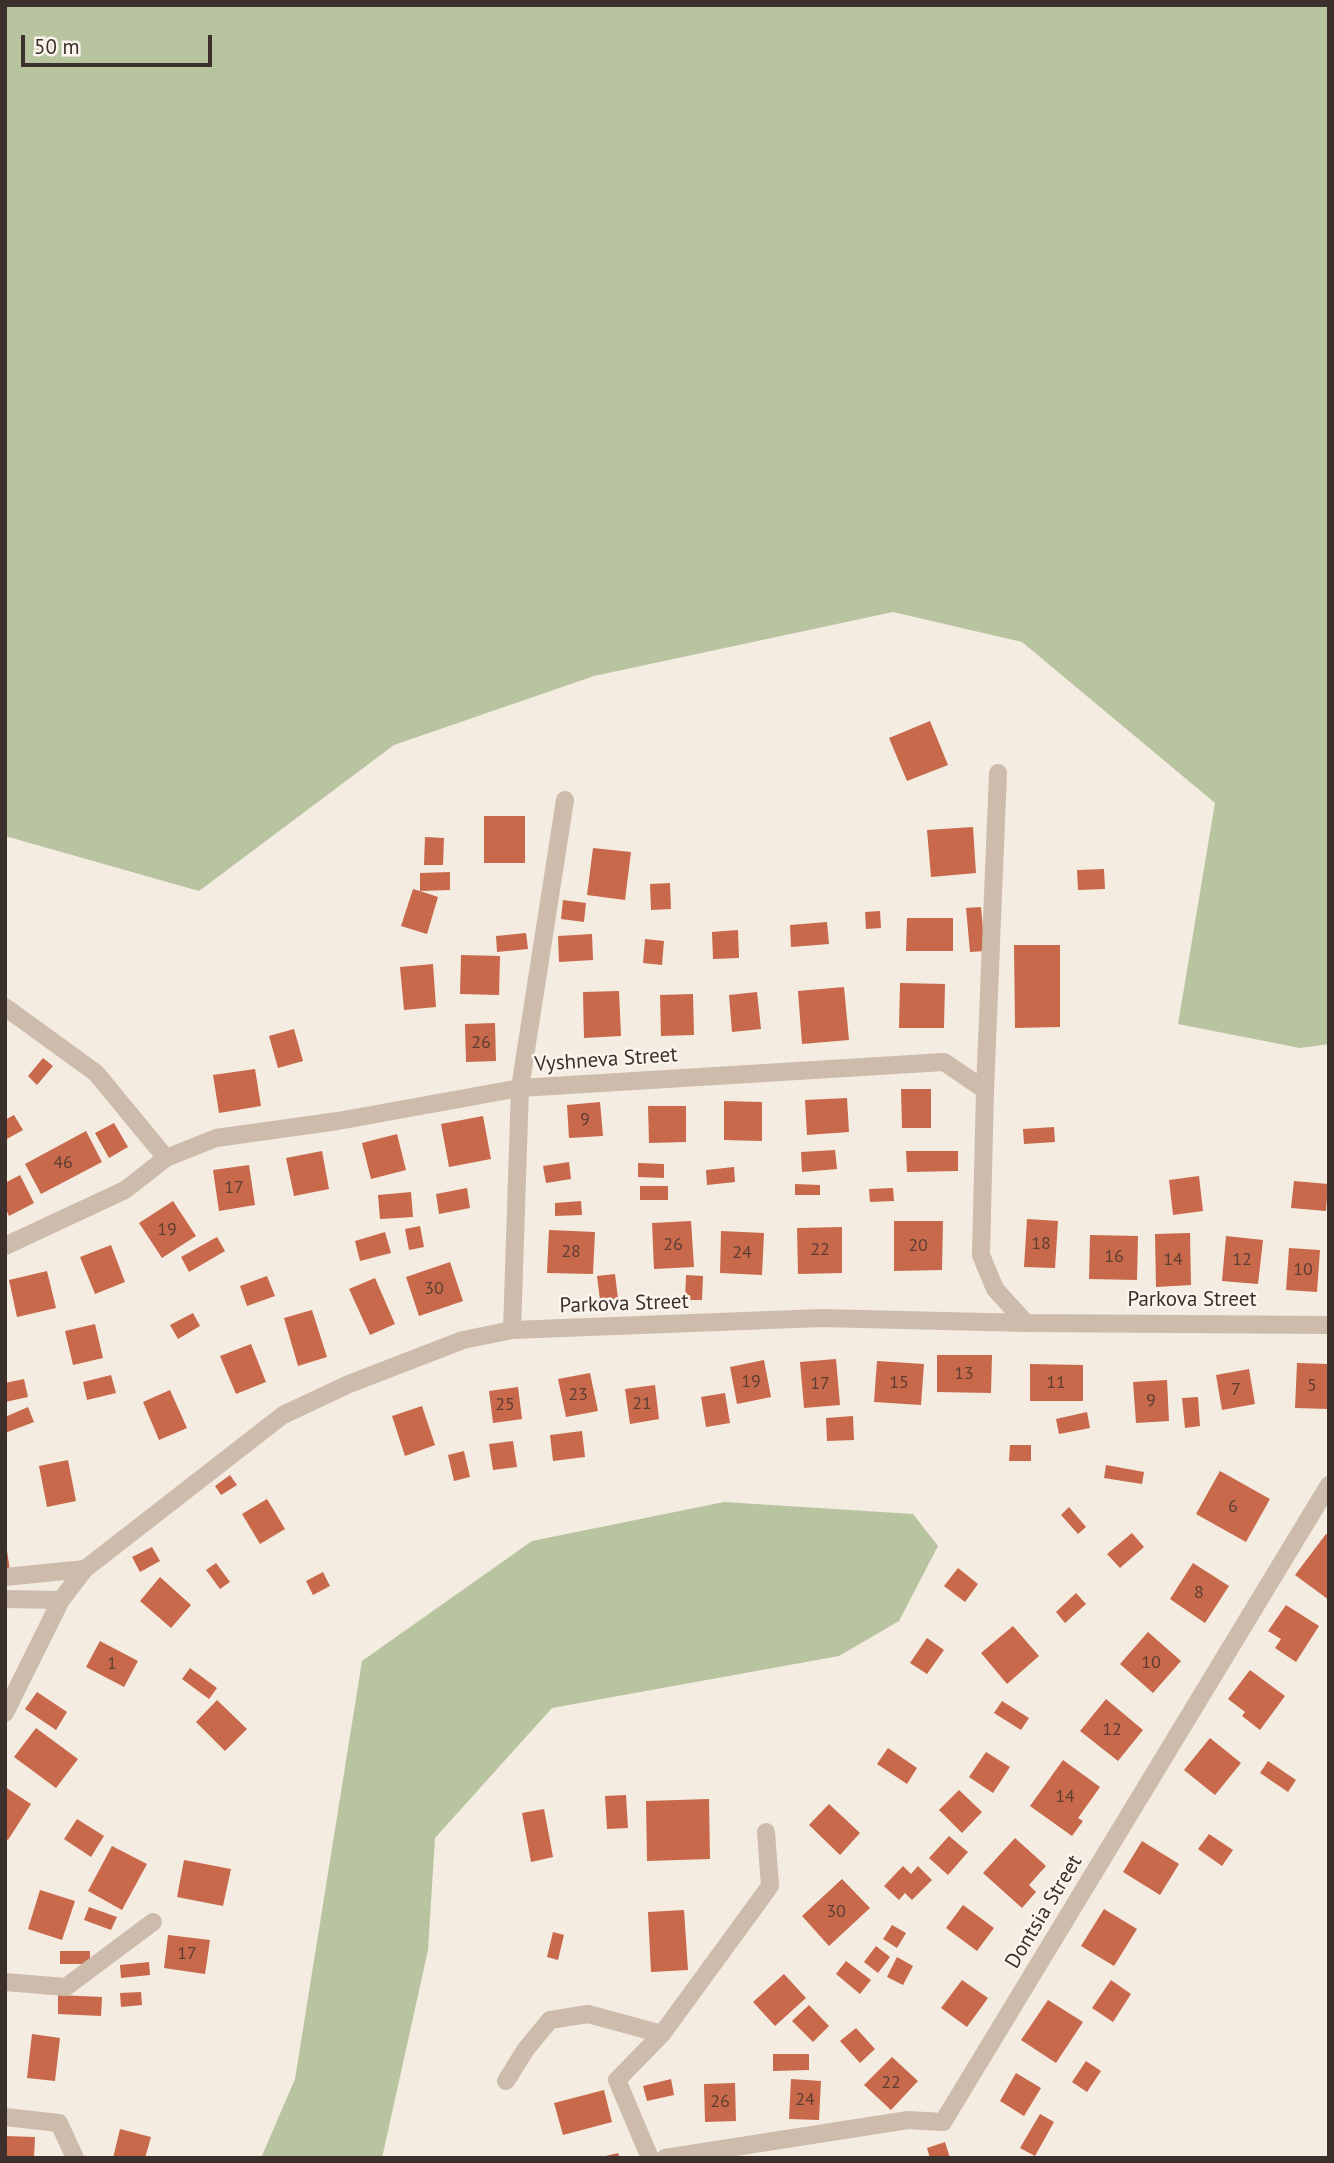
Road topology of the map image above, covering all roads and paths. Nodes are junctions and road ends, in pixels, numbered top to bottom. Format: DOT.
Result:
graph roads {
  1 [pos="998,773"];
  2 [pos="565,800"];
  3 [pos="5,1007"];
  4 [pos="520,1088"];
  5 [pos="985,1090"];
  6 [pos="166,1158"];
  7 [pos="5,1246"];
  8 [pos="1026,1323"];
  9 [pos="1329,1325"];
  10 [pos="512,1330"];
  11 [pos="1329,1485"];
  12 [pos="86,1569"];
  13 [pos="5,1577"];
  14 [pos="5,1599"];
  15 [pos="61,1600"];
  16 [pos="5,1713"];
  17 [pos="766,1832"];
  18 [pos="153,1922"];
  19 [pos="5,1982"];
  20 [pos="662,2034"];
  21 [pos="506,2081"];
  22 [pos="5,2117"];
  23 [pos="75,2158"];
  24 [pos="650,2158"];
  25 [pos="665,2158"];
  1 -- 5 [label="street"];
  2 -- 4 [label="street"];
  3 -- 6 [label="street"];
  4 -- 5 [label="street, Vyshneva Street"];
  4 -- 6 [label="street, Vyshneva Street"];
  4 -- 10 [label="street"];
  5 -- 8 [label="street"];
  6 -- 7 [label="street, Vyshneva Street"];
  8 -- 9 [label="street, Parkova Street"];
  8 -- 10 [label="street, Parkova Street"];
  10 -- 12 [label="street, Parkova Street"];
  11 -- 25 [label="street, Dontsia Street"];
  12 -- 13 [label="street"];
  12 -- 15 [label="street, Parkova Street"];
  14 -- 15 [label="street"];
  15 -- 16 [label="street, Parkova Street"];
  17 -- 20 [label="street"];
  18 -- 19 [label="street"];
  20 -- 21 [label="street"];
  20 -- 24 [label="street"];
  22 -- 23 [label="street"];
}
